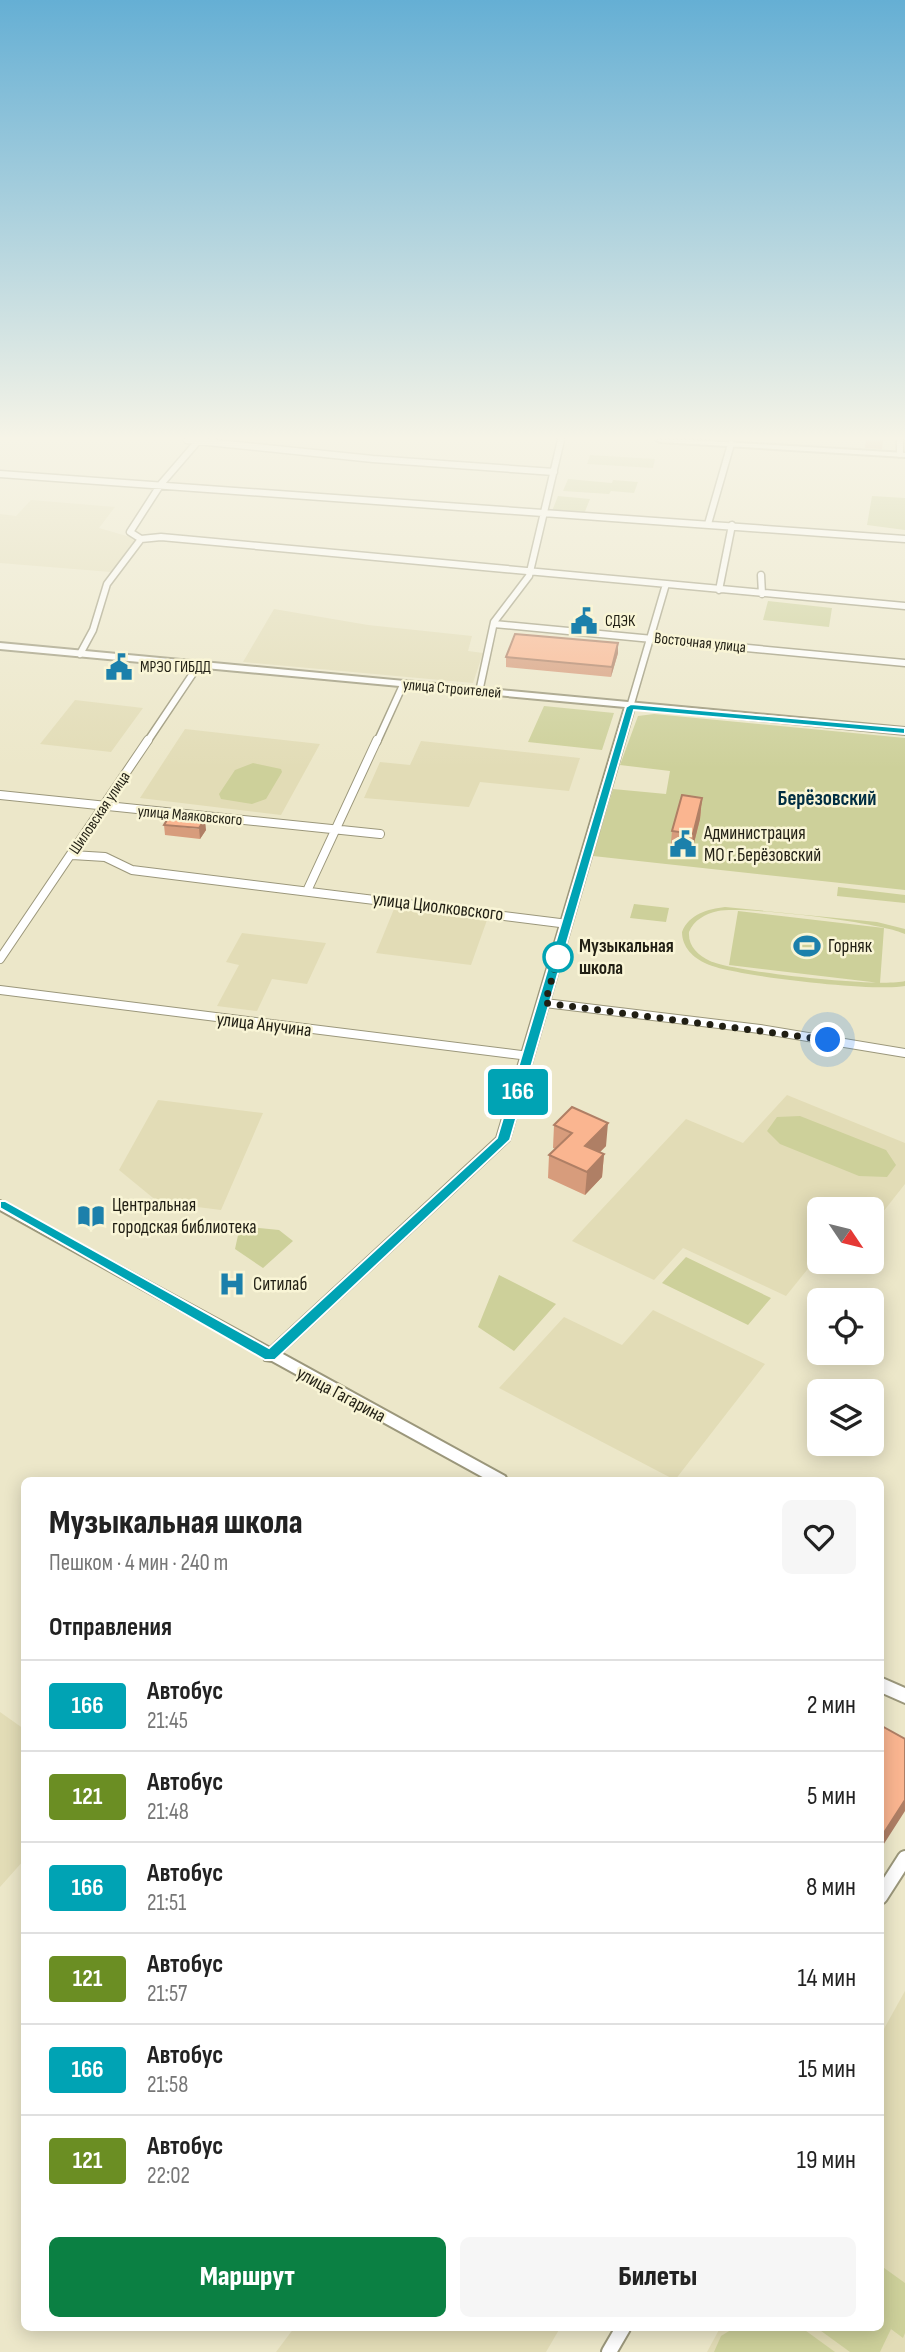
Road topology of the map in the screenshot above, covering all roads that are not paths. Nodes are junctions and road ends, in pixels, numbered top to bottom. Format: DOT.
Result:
graph roads {
  1 [pos="133,550"];
  2 [pos="304,550"];
  3 [pos="535,550"];
  4 [pos="727,550"];
  5 [pos="530,570"];
  6 [pos="761,575"];
  7 [pos="666,584"];
  8 [pos="719,590"];
  9 [pos="762,594"];
  10 [pos="905,607"];
  11 [pos="494,624"];
  12 [pos="651,639"];
  13 [pos="0,646"];
  14 [pos="80,654"];
  15 [pos="905,663"];
  16 [pos="198,666"];
  17 [pos="402,685"];
  18 [pos="478,692"];
  19 [pos="631,707"];
  20 [pos="905,731"];
  21 [pos="0,795"];
  22 [pos="104,808"];
  23 [pos="337,830"];
  24 [pos="380,834"];
  25 [pos="72,855"];
  26 [pos="307,891"];
  27 [pos="568,923"];
  28 [pos="0,959"];
  29 [pos="0,990"];
  30 [pos="545,1003"];
  31 [pos="905,1053"];
  32 [pos="529,1056"];
  33 [pos="0,1205"];
  34 [pos="270,1356"];
  35 [pos="494,1477"];
  36 [pos="884,1686"];
  37 [pos="905,1696"];
  38 [pos="905,1858"];
  39 [pos="884,1891"];
  40 [pos="621,2331"];
  41 [pos="608,2352"];
  1 -- 14 [label="street"];
  2 -- 5 [label="street"];
  3 -- 5 [label="street"];
  4 -- 8 [label="street"];
  5 -- 7 [label="street"];
  5 -- 11 [label="street"];
  6 -- 9 [label="street"];
  7 -- 8 [label="street"];
  7 -- 12 [label="street"];
  8 -- 9 [label="street"];
  9 -- 10 [label="street"];
  11 -- 12 [label="street, Восточная улица"];
  11 -- 18 [label="street"];
  12 -- 15 [label="street, Восточная улица"];
  12 -- 19 [label="street"];
  13 -- 14 [label="street, улица Строителей"];
  14 -- 16 [label="street, улица Строителей"];
  16 -- 17 [label="street, улица Строителей"];
  16 -- 22 [label="street, Шиловская улица"];
  17 -- 18 [label="street, улица Строителей"];
  17 -- 23 [label="street"];
  18 -- 19 [label="street, улица Строителей"];
  19 -- 20 [label="street, улица Строителей"];
  19 -- 27 [label="street"];
  21 -- 22 [label="street, улица Маяковского"];
  22 -- 23 [label="street, улица Маяковского"];
  22 -- 25 [label="street, Шиловская улица"];
  23 -- 24 [label="street, улица Маяковского"];
  23 -- 26 [label="street"];
  25 -- 26 [label="street, улица Циолковского"];
  25 -- 28 [label="street, Шиловская улица"];
  26 -- 27 [label="street, улица Циолковского"];
  27 -- 30 [label="street"];
  29 -- 32 [label="street, улица Анучина"];
  30 -- 31 [label="street"];
  30 -- 32 [label="street"];
  32 -- 34 [label="street"];
  33 -- 34 [label="street, улица Гагарина"];
  34 -- 35 [label="street, улица Гагарина"];
  36 -- 37 [label="street"];
  38 -- 39 [label="street"];
  40 -- 41 [label="street"];
}
